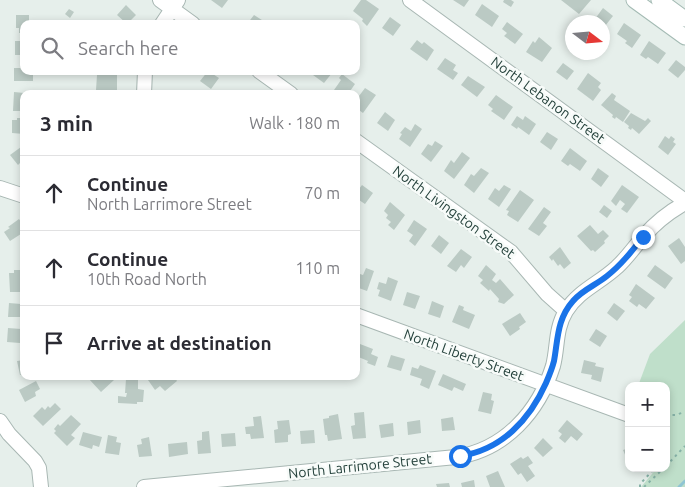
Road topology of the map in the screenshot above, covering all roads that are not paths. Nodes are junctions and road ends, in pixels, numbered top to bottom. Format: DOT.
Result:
graph roads {
  1 [pos="634,0"];
  2 [pos="658,0"];
  3 [pos="415,1"];
  4 [pos="170,3"];
  5 [pos="685,19"];
  6 [pos="164,20"];
  7 [pos="189,20"];
  8 [pos="685,37"];
  9 [pos="145,75"];
  10 [pos="265,75"];
  11 [pos="144,90"];
  12 [pos="285,90"];
  13 [pos="360,144"];
  14 [pos="0,188"];
  15 [pos="20,195"];
  16 [pos="685,202"];
  17 [pos="566,311"];
  18 [pos="360,316"];
  19 [pos="545,384"];
  20 [pos="625,414"];
  21 [pos="0,421"];
  22 [pos="41,487"];
  23 [pos="144,487"];
  1 -- 8 [label="street"];
  2 -- 5 [label="street"];
  3 -- 16 [label="street, North Lebanon Street"];
  4 -- 6 [label="street"];
  4 -- 7 [label="street"];
  9 -- 11 [label="street"];
  10 -- 12 [label="street"];
  13 -- 17 [label="street, North Livingston Street"];
  14 -- 15 [label="street"];
  16 -- 17 [label="street"];
  17 -- 19 [label="street, North Larrimore Street"];
  18 -- 19 [label="street, North Liberty Street"];
  19 -- 20 [label="street, North Liberty Street"];
  19 -- 23 [label="street, North Larrimore Street"];
  21 -- 22 [label="street"];
}
